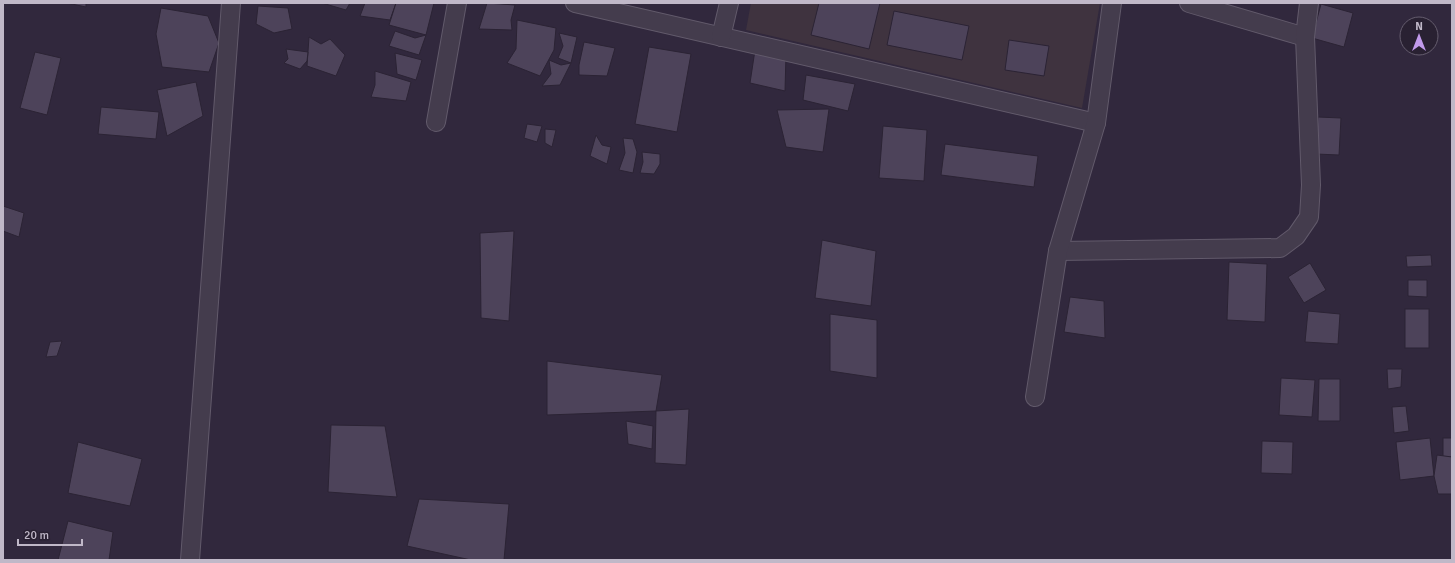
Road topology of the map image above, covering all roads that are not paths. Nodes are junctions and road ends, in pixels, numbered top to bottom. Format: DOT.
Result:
graph roads {
  1 [pos="231,3"];
  2 [pos="457,3"];
  3 [pos="575,3"];
  4 [pos="729,3"];
  5 [pos="1112,3"];
  6 [pos="1189,3"];
  7 [pos="1309,3"];
  8 [pos="721,37"];
  9 [pos="1305,37"];
  10 [pos="436,122"];
  11 [pos="1096,123"];
  12 [pos="1058,251"];
  13 [pos="1035,397"];
  14 [pos="190,560"];
  1 -- 14 [label="street"];
  2 -- 10 [label="street"];
  3 -- 8 [label="street"];
  4 -- 8 [label="street"];
  5 -- 11 [label="street"];
  6 -- 9 [label="street"];
  7 -- 9 [label="street"];
  8 -- 11 [label="street"];
  9 -- 12 [label="street"];
  11 -- 12 [label="street"];
  12 -- 13 [label="street"];
}
